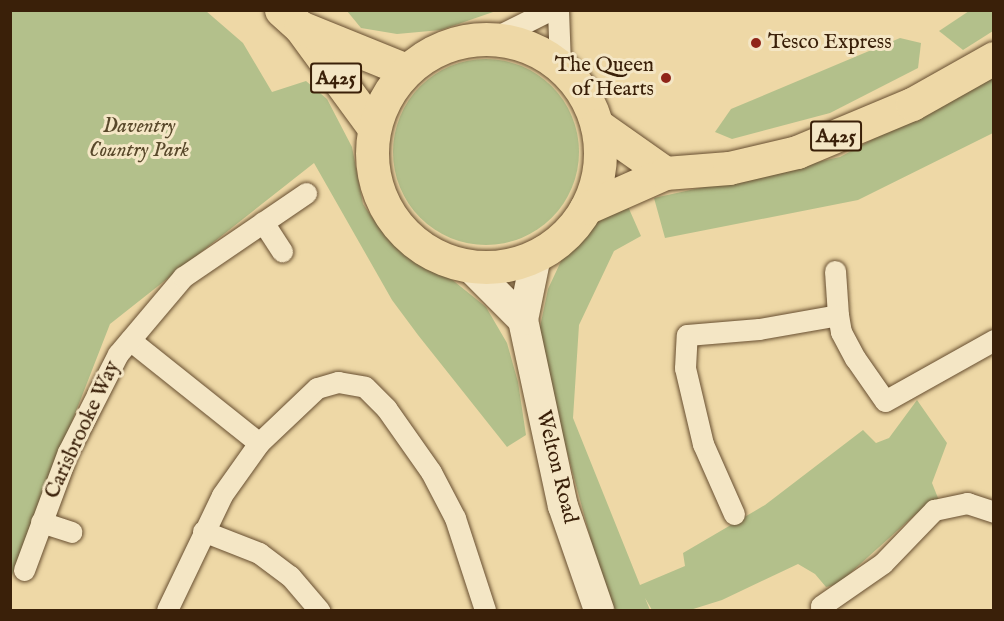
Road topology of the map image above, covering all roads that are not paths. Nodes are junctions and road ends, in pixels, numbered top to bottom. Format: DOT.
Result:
graph roads {
  1 [pos="550,10"];
  2 [pos="558,10"];
  3 [pos="291,19"];
  4 [pos="494,38"];
  5 [pos="993,58"];
  6 [pos="560,65"];
  7 [pos="406,70"];
  8 [pos="597,125"];
  9 [pos="374,128"];
  10 [pos="665,173"];
  11 [pos="306,193"];
  12 [pos="586,208"];
  13 [pos="263,222"];
  14 [pos="282,251"];
  15 [pos="536,256"];
  16 [pos="470,267"];
  17 [pos="835,271"];
  18 [pos="838,315"];
  19 [pos="523,320"];
  20 [pos="130,340"];
  21 [pos="993,340"];
  22 [pos="260,443"];
  23 [pos="993,512"];
  24 [pos="734,514"];
  25 [pos="41,522"];
  26 [pos="203,531"];
  27 [pos="71,532"];
  28 [pos="24,570"];
  29 [pos="167,610"];
  30 [pos="319,610"];
  31 [pos="485,610"];
  32 [pos="599,610"];
  33 [pos="823,610"];
  1 -- 4 [label="street"];
  2 -- 6 [label="street"];
  3 -- 7 [label="main road, A425"];
  3 -- 9 [label="main road, A425"];
  4 -- 6 [label="main road"];
  4 -- 7 [label="main road"];
  5 -- 10 [label="main road, A425"];
  6 -- 8 [label="main road"];
  7 -- 9 [label="main road"];
  8 -- 10 [label="main road"];
  8 -- 12 [label="main road"];
  9 -- 16 [label="main road"];
  10 -- 12 [label="main road, A425"];
  11 -- 13 [label="street, Carisbrooke Way"];
  12 -- 15 [label="main road"];
  13 -- 14 [label="street"];
  13 -- 20 [label="street, Carisbrooke Way"];
  15 -- 16 [label="main road"];
  15 -- 19 [label="street, Welton Road"];
  16 -- 19 [label="street"];
  17 -- 18 [label="street"];
  18 -- 21 [label="street"];
  18 -- 24 [label="street"];
  19 -- 32 [label="street, Welton Road"];
  20 -- 22 [label="street, Carisbrooke Way"];
  20 -- 25 [label="street, Carisbrooke Way"];
  22 -- 26 [label="street"];
  22 -- 31 [label="street"];
  23 -- 33 [label="street"];
  25 -- 27 [label="street, Carisbrooke Way"];
  25 -- 28 [label="street, Carisbrooke Way"];
  26 -- 29 [label="street"];
  26 -- 30 [label="street"];
}
